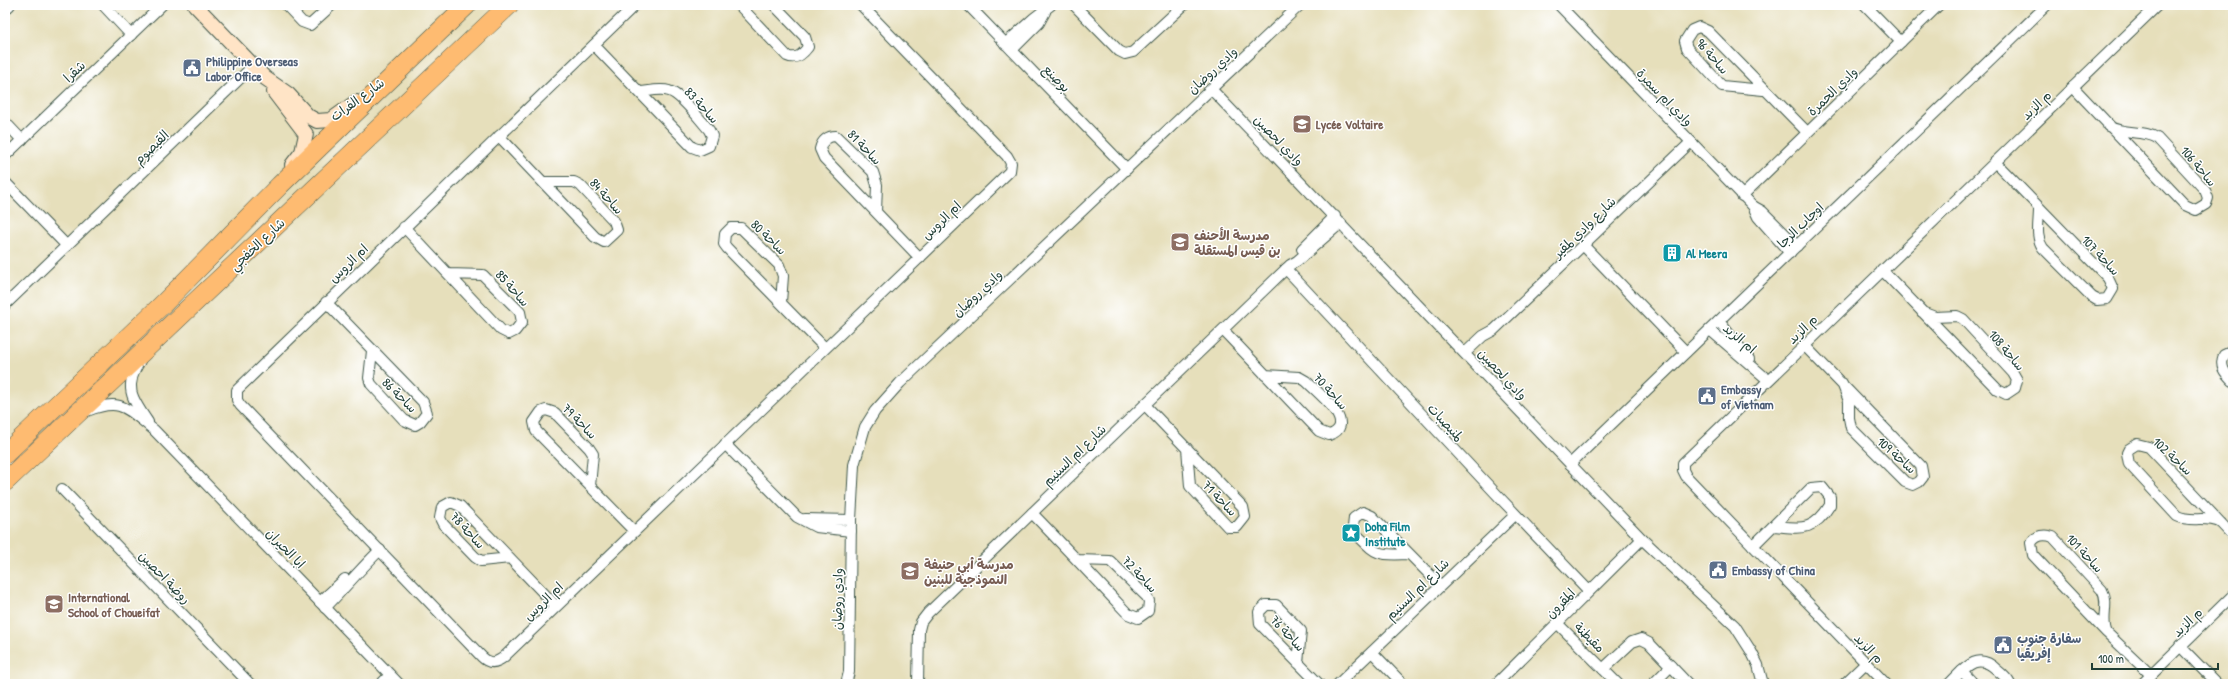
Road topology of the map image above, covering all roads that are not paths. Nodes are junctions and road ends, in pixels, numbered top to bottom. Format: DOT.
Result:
graph roads {
  1 [pos="10,5"];
  2 [pos="103,5"];
  3 [pos="162,5"];
  4 [pos="195,5"];
  5 [pos="286,5"];
  6 [pos="467,5"];
  7 [pos="510,5"];
  8 [pos="636,5"];
  9 [pos="739,5"];
  10 [pos="774,5"];
  11 [pos="861,5"];
  12 [pos="968,5"];
  13 [pos="1074,5"];
  14 [pos="1184,5"];
  15 [pos="1300,5"];
  16 [pos="1559,5"];
  17 [pos="1865,5"];
  18 [pos="1940,5"];
  19 [pos="2047,5"];
  20 [pos="2158,5"];
  21 [pos="328,6"];
  22 [pos="1049,7"];
  23 [pos="5,10"];
  24 [pos="131,35"];
  25 [pos="1901,42"];
  26 [pos="594,45"];
  27 [pos="1008,47"];
  28 [pos="254,66"];
  29 [pos="393,75"];
  30 [pos="265,78"];
  31 [pos="2073,87"];
  32 [pos="1211,89"];
  33 [pos="1763,90"];
  34 [pos="641,92"];
  35 [pos="5,122"];
  36 [pos="2108,126"];
  37 [pos="1807,132"];
  38 [pos="499,136"];
  39 [pos="22,140"];
  40 [pos="1691,142"];
  41 [pos="5,156"];
  42 [pos="1995,162"];
  43 [pos="1127,170"];
  44 [pos="5,182"];
  45 [pos="544,182"];
  46 [pos="280,185"];
  47 [pos="1742,196"];
  48 [pos="2039,210"];
  49 [pos="876,212"];
  50 [pos="1338,219"];
  51 [pos="404,228"];
  52 [pos="1583,245"];
  53 [pos="67,246"];
  54 [pos="1793,250"];
  55 [pos="920,258"];
  56 [pos="1288,267"];
  57 [pos="1882,270"];
  58 [pos="449,274"];
  59 [pos="326,302"];
  60 [pos="781,302"];
  61 [pos="5,305"];
  62 [pos="1922,312"];
  63 [pos="1718,321"];
  64 [pos="1223,330"];
  65 [pos="1710,330"];
  66 [pos="1804,345"];
  67 [pos="149,346"];
  68 [pos="825,348"];
  69 [pos="372,351"];
  70 [pos="2233,351"];
  71 [pos="1686,352"];
  72 [pos="1467,356"];
  73 [pos="1753,366"];
  74 [pos="1264,374"];
  75 [pos="1768,380"];
  76 [pos="2233,381"];
  77 [pos="1842,384"];
  78 [pos="1145,405"];
  79 [pos="71,419"];
  80 [pos="154,430"];
  81 [pos="726,444"];
  82 [pos="1187,448"];
  83 [pos="5,454"];
  84 [pos="1570,464"];
  85 [pos="5,482"];
  86 [pos="590,486"];
  87 [pos="62,489"];
  88 [pos="1032,513"];
  89 [pos="1515,515"];
  90 [pos="801,518"];
  91 [pos="851,520"];
  92 [pos="2220,523"];
  93 [pos="1773,526"];
  94 [pos="634,531"];
  95 [pos="850,531"];
  96 [pos="2233,536"];
  97 [pos="1642,539"];
  98 [pos="1753,546"];
  99 [pos="380,550"];
  100 [pos="1408,554"];
  101 [pos="510,558"];
  102 [pos="1077,560"];
  103 [pos="1440,585"];
  104 [pos="1589,591"];
  105 [pos="2233,595"];
  106 [pos="322,605"];
  107 [pos="556,606"];
  108 [pos="1558,624"];
  109 [pos="2107,633"];
  110 [pos="2180,646"];
  111 [pos="1372,652"];
  112 [pos="1298,663"];
  113 [pos="1866,663"];
  114 [pos="1671,666"];
  115 [pos="1603,669"];
  116 [pos="1962,672"];
  117 [pos="390,675"];
  118 [pos="2151,675"];
  119 [pos="250,684"];
  120 [pos="381,684"];
  121 [pos="399,684"];
  122 [pos="846,684"];
  123 [pos="918,684"];
  124 [pos="1319,684"];
  125 [pos="1338,684"];
  126 [pos="1403,684"];
  127 [pos="1496,684"];
  128 [pos="1618,684"];
  129 [pos="1653,684"];
  130 [pos="1688,684"];
  131 [pos="1763,684"];
  132 [pos="1844,684"];
  133 [pos="1886,684"];
  134 [pos="1949,684"];
  135 [pos="1974,684"];
  136 [pos="2010,684"];
  137 [pos="2142,684"];
  138 [pos="2217,684"];
  1 -- 23 [label="street"];
  2 -- 24 [label="street"];
  3 -- 24 [label="street, شقرا"];
  4 -- 28 [label="street, شارع الفرات"];
  5 -- 21 [label="street"];
  6 -- 29 [label="highway, شارع الخفجي"];
  7 -- 67 [label="highway, شارع الخفجي"];
  8 -- 26 [label="street, ام الروس"];
  9 -- 10 [label="street"];
  11 -- 55 [label="street, ام الروس"];
  12 -- 27 [label="street, بوصنع"];
  13 -- 14 [label="street"];
  15 -- 32 [label="street, وادي روضان"];
  16 -- 40 [label="street, وادي ام سمرة"];
  17 -- 25 [label="street"];
  18 -- 25 [label="street, وادي الحمرة"];
  19 -- 54 [label="street, اوجاب الرجا"];
  20 -- 31 [label="street, م الزبد"];
  22 -- 27 [label="street"];
  24 -- 39 [label="street, شقرا"];
  25 -- 37 [label="street, وادي الحمرة"];
  26 -- 34 [label="street, ساحة 83"];
  26 -- 38 [label="street, ام الروس"];
  27 -- 43 [label="street, بوصنع"];
  28 -- 30 [label="street, شارع الفرات"];
  28 -- 53 [label="street, القيصوم"];
  29 -- 30 [label="street, شارع الفرات"];
  29 -- 46 [label="highway, شارع الخفجي"];
  30 -- 46 [label="street, شارع الفرات"];
  31 -- 36 [label="street, ساحة 106"];
  31 -- 42 [label="street, م الزبد"];
  32 -- 43 [label="street, وادي روضان"];
  32 -- 50 [label="street, وادي لحصين"];
  33 -- 33 [label="street, ساحة 96"];
  33 -- 37 [label="street, ساحة 96"];
  34 -- 34 [label="street, ساحة 83"];
  35 -- 39 [label="street"];
  36 -- 36 [label="street, ساحة 106"];
  37 -- 47 [label="street, وادي الحمرة"];
  38 -- 45 [label="street, ساحة 84"];
  38 -- 51 [label="street, ام الروس"];
  39 -- 41 [label="street, شقرا"];
  40 -- 47 [label="street, وادي ام سمرة"];
  40 -- 52 [label="street, شارع وادي لمقير"];
  42 -- 48 [label="street, ساحة 107"];
  42 -- 57 [label="street, م الزبد"];
  43 -- 91 [label="street, وادي روضان"];
  44 -- 53 [label="street"];
  45 -- 45 [label="street, ساحة 84"];
  46 -- 83 [label="highway, شارع الخفجي"];
  47 -- 54 [label="street, وادي ام سمرة"];
  48 -- 48 [label="street, ساحة 107"];
  49 -- 49 [label="street, ساحة 81"];
  49 -- 55 [label="street, ساحة 81"];
  50 -- 56 [label="street, شارع ام السنيم"];
  50 -- 72 [label="street, وادي لحصين"];
  51 -- 58 [label="street, ساحة 85"];
  51 -- 59 [label="street, ام الروس"];
  52 -- 71 [label="street"];
  52 -- 72 [label="street, شارع وادي لمقير"];
  53 -- 61 [label="street, القيصوم"];
  54 -- 63 [label="street, اوجاب الرجا"];
  55 -- 68 [label="street, ام الروس"];
  56 -- 64 [label="street, شارع ام السنيم"];
  56 -- 89 [label="street, لمنيصبات"];
  57 -- 62 [label="street, ساحة 108"];
  57 -- 66 [label="street, م الزبد"];
  58 -- 58 [label="street, ساحة 85"];
  59 -- 69 [label="street, ساحة 86"];
  59 -- 99 [label="street, ام الروس"];
  60 -- 60 [label="street, ساحة 80"];
  60 -- 68 [label="street, ساحة 80"];
  62 -- 62 [label="street, ساحة 108"];
  63 -- 65 [label="street, اوجاب الرجا"];
  63 -- 73 [label="street, ام الزبد"];
  64 -- 74 [label="street, ساحة 70"];
  64 -- 78 [label="street, شارع ام السنيم"];
  65 -- 71 [label="street, اوجاب الرجا"];
  65 -- 73 [label="street, ام الزبد"];
  66 -- 75 [label="street, م الزبد"];
  66 -- 77 [label="street, ساحة 109"];
  67 -- 79 [label="highway, شارع الخفجي"];
  67 -- 80 [label="street, ابا الحيران"];
  68 -- 81 [label="street, ام الروس"];
  69 -- 69 [label="street, ساحة 86"];
  70 -- 76 [label="street"];
  71 -- 84 [label="street, اوجاب الرجا"];
  72 -- 84 [label="street, وادي لحصين"];
  73 -- 75 [label="street, ام الزبد"];
  74 -- 74 [label="street, ساحة 70"];
  75 -- 98 [label="street, م الزبد"];
  77 -- 77 [label="street, ساحة 109"];
  78 -- 82 [label="street, ساحة 71"];
  78 -- 88 [label="street, شارع ام السنيم"];
  79 -- 80 [label="street, ابا الحيران"];
  79 -- 85 [label="highway, شارع الخفجي"];
  80 -- 106 [label="street, ابا الحيران"];
  81 -- 90 [label="street"];
  81 -- 94 [label="street, ام الروس"];
  82 -- 82 [label="street, ساحة 71"];
  84 -- 97 [label="street, وادي لحصين"];
  86 -- 86 [label="street, ساحة 79"];
  86 -- 94 [label="street, ساحة 79"];
  87 -- 119 [label="street, روضة احصين"];
  88 -- 102 [label="street, ساحة 72"];
  88 -- 123 [label="street, شارع ام السنيم"];
  89 -- 103 [label="street, شارع ام السنيم"];
  89 -- 104 [label="street, لمنيصبات"];
  90 -- 91 [label="street"];
  90 -- 95 [label="street"];
  91 -- 95 [label="street, وادي روضان"];
  92 -- 92 [label="street, ساحة 102"];
  92 -- 96 [label="street, ساحة 102"];
  93 -- 93 [label="street"];
  93 -- 98 [label="street"];
  94 -- 107 [label="street, ام الروس"];
  95 -- 122 [label="street, وادي روضان"];
  97 -- 104 [label="street, المقرون"];
  97 -- 131 [label="street, وادي لحصين"];
  98 -- 113 [label="street, م الزبد"];
  99 -- 106 [label="street"];
  99 -- 107 [label="street, ام الروس"];
  100 -- 100 [label="street"];
  100 -- 103 [label="street"];
  101 -- 101 [label="street, ساحة 78"];
  101 -- 107 [label="street, ساحة 78"];
  102 -- 102 [label="street, ساحة 72"];
  103 -- 111 [label="street, شارع ام السنيم"];
  104 -- 108 [label="street, المقرون"];
  105 -- 110 [label="street, م الزبد"];
  106 -- 117 [label="street, ابا الحيران"];
  108 -- 115 [label="street, مقيطنة"];
  108 -- 127 [label="street, المقرون"];
  109 -- 109 [label="street, ساحة 101"];
  109 -- 118 [label="street, ساحة 101"];
  110 -- 118 [label="street, م الزبد"];
  110 -- 138 [label="street"];
  111 -- 125 [label="street, شارع ام السنيم"];
  111 -- 126 [label="street"];
  112 -- 112 [label="street, ساحة 76"];
  112 -- 124 [label="street, ساحة 76"];
  113 -- 132 [label="street"];
  113 -- 133 [label="street, م الزبد"];
  114 -- 115 [label="street, مقيطنة"];
  114 -- 129 [label="street"];
  114 -- 130 [label="street, مقيطنة"];
  115 -- 128 [label="street, مقيطنة"];
  116 -- 134 [label="street"];
  116 -- 135 [label="street"];
  116 -- 136 [label="street"];
  117 -- 120 [label="street"];
  117 -- 121 [label="street, ابا الحيران"];
  118 -- 137 [label="street, م الزبد"];
}
